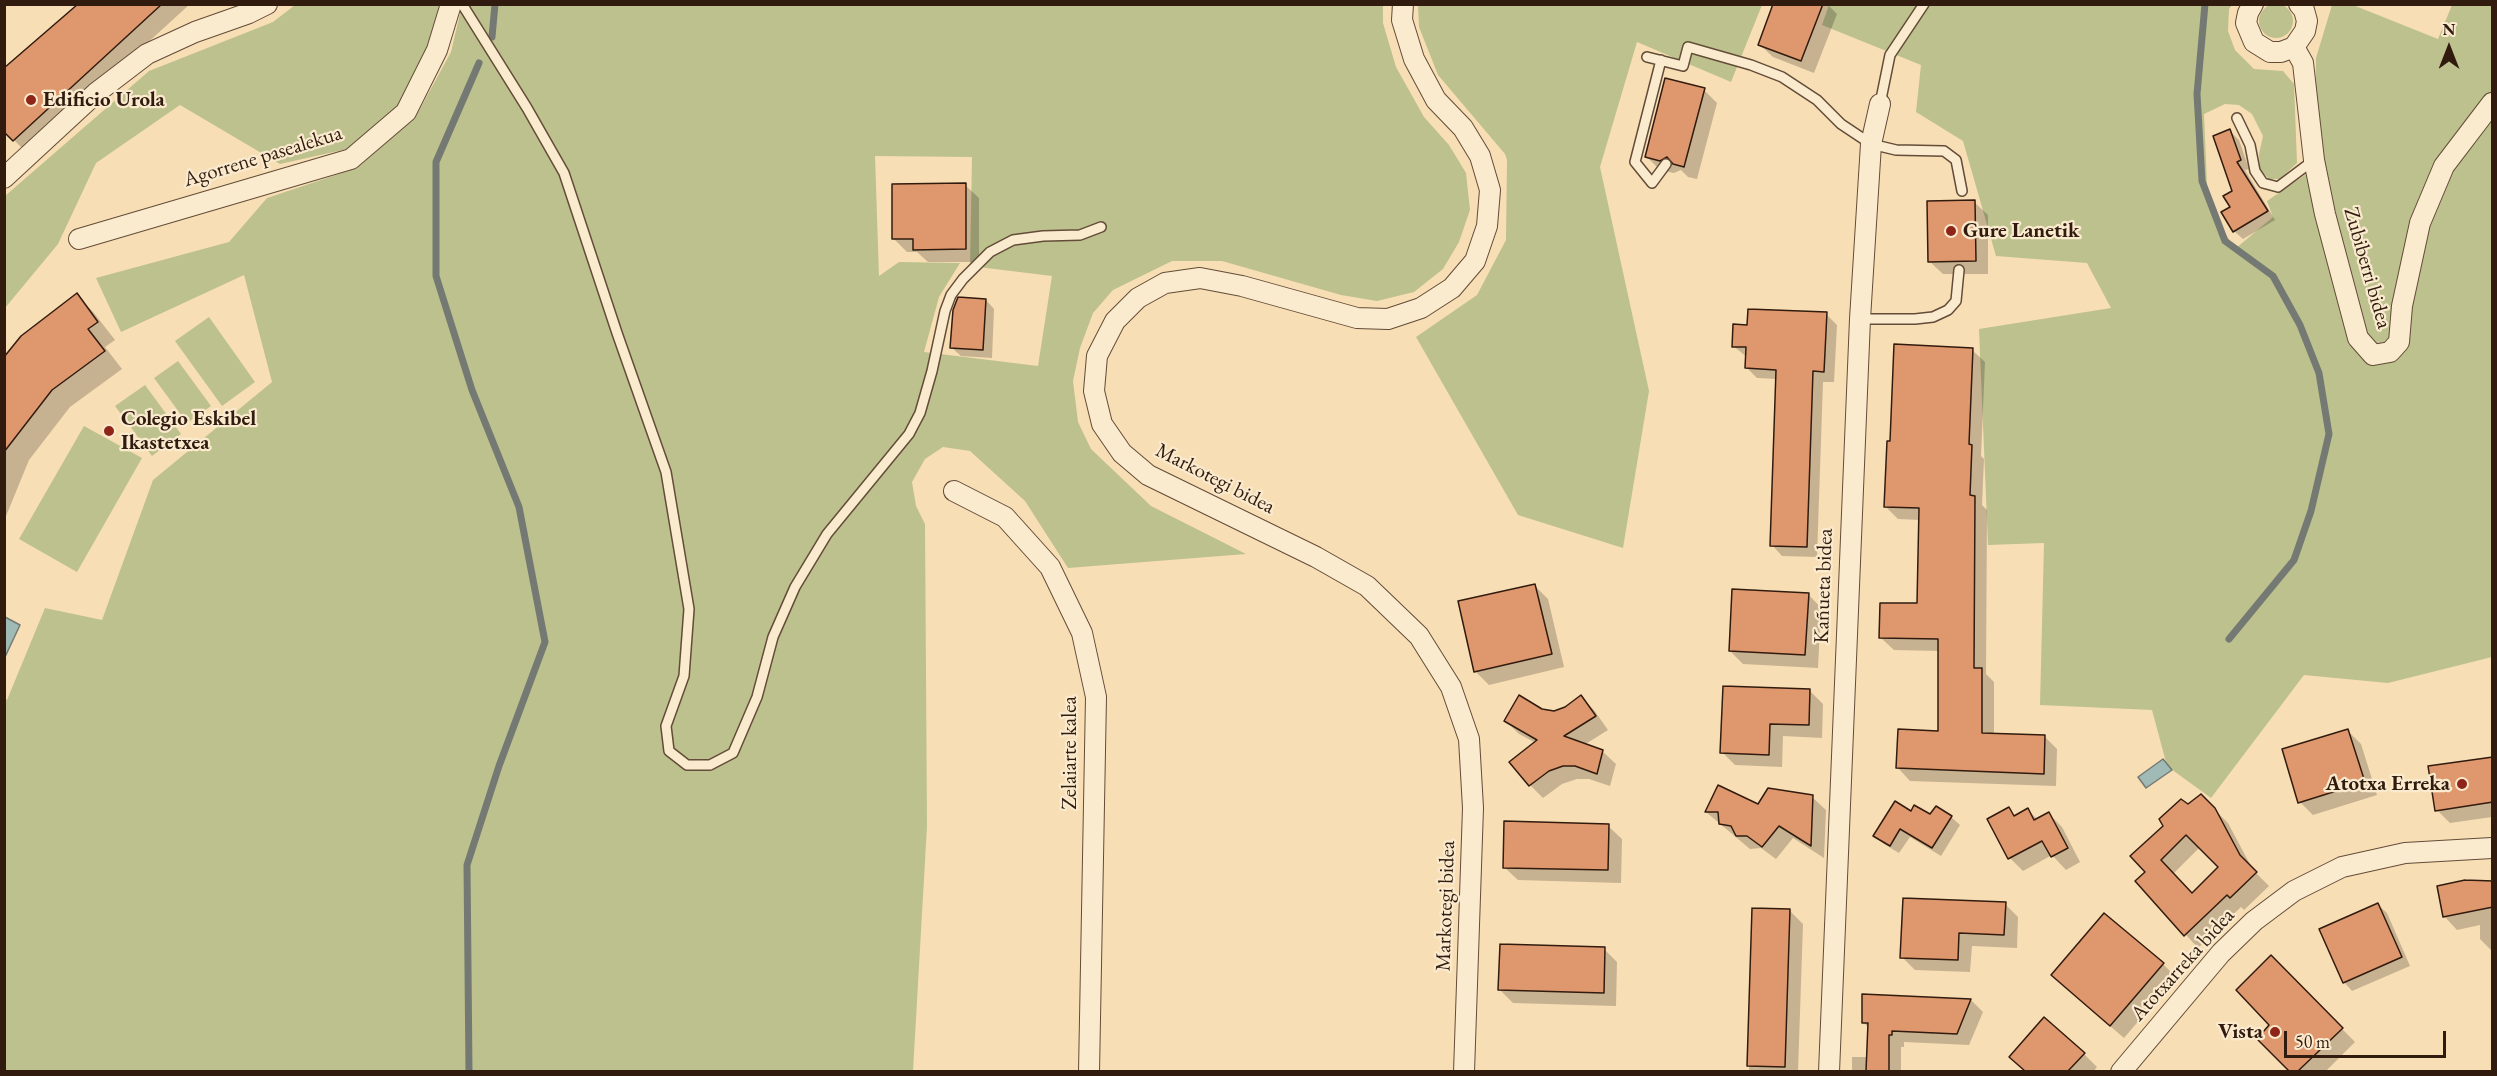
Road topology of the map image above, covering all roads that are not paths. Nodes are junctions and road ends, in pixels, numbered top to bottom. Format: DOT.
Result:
graph roads {
  1 [pos="267,4"];
  2 [pos="451,4"];
  3 [pos="462,4"];
  4 [pos="1403,4"];
  5 [pos="1924,4"];
  6 [pos="2253,4"];
  7 [pos="2300,4"];
  8 [pos="2294,47"];
  9 [pos="1647,57"];
  10 [pos="1661,60"];
  11 [pos="2493,103"];
  12 [pos="1880,104"];
  13 [pos="2237,117"];
  14 [pos="1871,144"];
  15 [pos="2314,160"];
  16 [pos="1666,164"];
  17 [pos="4,178"];
  18 [pos="1962,191"];
  19 [pos="1101,227"];
  20 [pos="79,239"];
  21 [pos="1959,270"];
  22 [pos="1860,319"];
  23 [pos="954,492"];
  24 [pos="2493,848"];
  25 [pos="1089,1071"];
  26 [pos="1464,1071"];
  27 [pos="1829,1071"];
  28 [pos="2121,1071"];
  1 -- 17 [label="street"];
  2 -- 20 [label="street, Agorrene pasealekua"];
  3 -- 19 [label="lane"];
  4 -- 26 [label="street, Markotegi bidea"];
  5 -- 12 [label="lane"];
  6 -- 8 [label="street"];
  7 -- 8 [label="street"];
  8 -- 15 [label="street, Zubiberri bidea"];
  9 -- 10 [label="lane"];
  10 -- 14 [label="lane"];
  10 -- 16 [label="lane"];
  11 -- 15 [label="street, Zubiberri bidea"];
  12 -- 14 [label="street, Kañueta bidea"];
  13 -- 15 [label="lane"];
  14 -- 18 [label="lane"];
  14 -- 22 [label="street, Kañueta bidea"];
  21 -- 22 [label="lane"];
  22 -- 27 [label="street, Kañueta bidea"];
  23 -- 25 [label="street, Zelaiarte kalea"];
  24 -- 28 [label="street, Atotxarreka bidea"];
}
